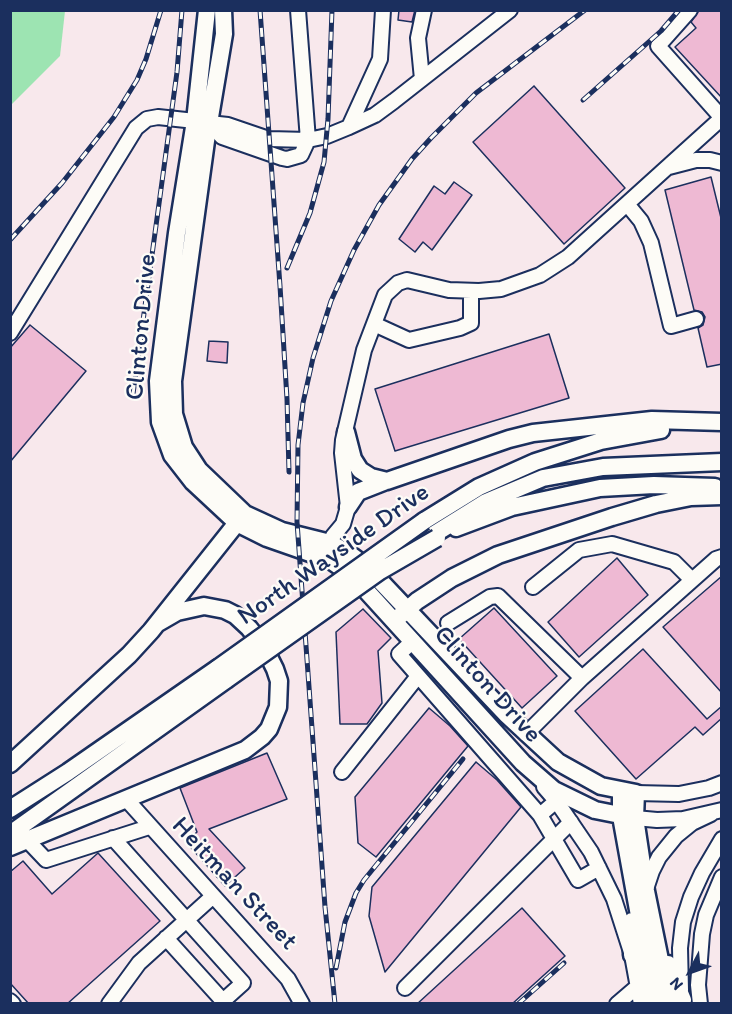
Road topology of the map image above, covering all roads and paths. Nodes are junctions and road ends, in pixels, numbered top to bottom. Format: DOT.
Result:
graph roads {
  1 [pos="207,10"];
  2 [pos="223,10"];
  3 [pos="298,10"];
  4 [pos="383,10"];
  5 [pos="424,10"];
  6 [pos="510,10"];
  7 [pos="690,10"];
  8 [pos="499,15"];
  9 [pos="422,78"];
  10 [pos="202,122"];
  11 [pos="719,126"];
  12 [pos="349,127"];
  13 [pos="308,140"];
  14 [pos="722,163"];
  15 [pos="667,167"];
  16 [pos="627,204"];
  17 [pos="471,291"];
  18 [pos="696,320"];
  19 [pos="374,324"];
  20 [pos="10,333"];
  21 [pos="722,422"];
  22 [pos="346,432"];
  23 [pos="722,462"];
  24 [pos="387,481"];
  25 [pos="722,488"];
  26 [pos="722,496"];
  27 [pos="348,507"];
  28 [pos="241,518"];
  29 [pos="431,531"];
  30 [pos="330,551"];
  31 [pos="722,557"];
  32 [pos="692,580"];
  33 [pos="534,587"];
  34 [pos="407,609"];
  35 [pos="394,621"];
  36 [pos="158,623"];
  37 [pos="448,623"];
  38 [pos="426,630"];
  39 [pos="413,641"];
  40 [pos="222,674"];
  41 [pos="418,676"];
  42 [pos="582,678"];
  43 [pos="526,734"];
  44 [pos="509,748"];
  45 [pos="10,764"];
  46 [pos="342,772"];
  47 [pos="722,783"];
  48 [pos="629,792"];
  49 [pos="560,799"];
  50 [pos="127,800"];
  51 [pos="10,809"];
  52 [pos="716,812"];
  53 [pos="540,815"];
  54 [pos="628,817"];
  55 [pos="571,822"];
  56 [pos="149,827"];
  57 [pos="10,834"];
  58 [pos="113,838"];
  59 [pos="722,839"];
  60 [pos="27,840"];
  61 [pos="553,840"];
  62 [pos="10,848"];
  63 [pos="600,868"];
  64 [pos="722,877"];
  65 [pos="632,878"];
  66 [pos="646,891"];
  67 [pos="212,897"];
  68 [pos="186,920"];
  69 [pos="166,938"];
  70 [pos="632,955"];
  71 [pos="638,986"];
  72 [pos="405,988"];
  73 [pos="684,1003"];
  74 [pos="109,1004"];
  75 [pos="302,1004"];
  76 [pos="617,1004"];
  77 [pos="641,1004"];
  78 [pos="655,1004"];
  1 -- 10 [label="main road, Clinton Drive"];
  2 -- 10 [label="main road, Clinton Drive"];
  3 -- 13 [label="street"];
  4 -- 12 [label="street"];
  5 -- 9 [label="street"];
  6 -- 8 [label="street"];
  7 -- 11 [label="street"];
  8 -- 9 [label="street"];
  9 -- 12 [label="street"];
  10 -- 13 [label="street"];
  10 -- 13 [label="street"];
  10 -- 20 [label="street"];
  10 -- 28 [label="main road, Clinton Drive"];
  11 -- 15 [label="street"];
  12 -- 13 [label="street"];
  14 -- 15 [label="street"];
  15 -- 16 [label="street"];
  16 -- 17 [label="street"];
  16 -- 18 [label="street"];
  17 -- 19 [label="street"];
  17 -- 19 [label="street"];
  19 -- 22 [label="street"];
  21 -- 24 [label="main road"];
  21 -- 29 [label="main road, North Wayside Drive"];
  22 -- 24 [label="main road"];
  22 -- 27 [label="street"];
  23 -- 29 [label="main road"];
  24 -- 27 [label="main road"];
  25 -- 29 [label="main road, North Wayside Drive"];
  26 -- 34 [label="main road"];
  27 -- 30 [label="street"];
  28 -- 30 [label="main road, Clinton Drive"];
  28 -- 36 [label="main road"];
  29 -- 40 [label="main road, North Wayside Drive, bridge"];
  29 -- 40 [label="main road, North Wayside Drive, bridge"];
  30 -- 34 [label="main road, Clinton Drive"];
  30 -- 35 [label="main road, Clinton Drive"];
  31 -- 32 [label="street"];
  32 -- 33 [label="street"];
  32 -- 42 [label="street"];
  34 -- 35 [label="main road"];
  34 -- 38 [label="main road, Clinton Drive"];
  35 -- 39 [label="main road, Clinton Drive"];
  36 -- 45 [label="main road"];
  36 -- 50 [label="main road"];
  37 -- 42 [label="street"];
  38 -- 39 [label="main road"];
  38 -- 43 [label="main road, Clinton Drive"];
  39 -- 41 [label="street"];
  39 -- 44 [label="main road, Clinton Drive"];
  40 -- 51 [label="main road, North Wayside Drive"];
  40 -- 57 [label="main road, North Wayside Drive"];
  41 -- 46 [label="street"];
  41 -- 53 [label="street"];
  42 -- 43 [label="street"];
  43 -- 44 [label="main road"];
  43 -- 48 [label="main road, Clinton Drive"];
  44 -- 49 [label="main road, Clinton Drive"];
  47 -- 48 [label="street"];
  48 -- 54 [label="main road"];
  49 -- 53 [label="street"];
  49 -- 54 [label="main road, Clinton Drive"];
  49 -- 55 [label="street"];
  50 -- 56 [label="street, Heitman Street"];
  50 -- 60 [label="main road"];
  52 -- 54 [label="street"];
  52 -- 66 [label="street"];
  53 -- 61 [label="street"];
  54 -- 65 [label="main road"];
  54 -- 66 [label="main road"];
  55 -- 61 [label="street"];
  55 -- 63 [label="street"];
  56 -- 58 [label="street"];
  56 -- 67 [label="street, Heitman Street"];
  58 -- 60 [label="street"];
  58 -- 68 [label="street"];
  59 -- 73 [label="street"];
  60 -- 62 [label="main road"];
  61 -- 63 [label="street"];
  61 -- 72 [label="street"];
  63 -- 70 [label="street"];
  64 -- 73 [label="street"];
  65 -- 70 [label="main road"];
  65 -- 78 [label="main road"];
  66 -- 73 [label="main road"];
  67 -- 68 [label="street"];
  67 -- 75 [label="street, Heitman Street"];
  68 -- 69 [label="street"];
  68 -- 69 [label="street"];
  69 -- 74 [label="street"];
  70 -- 71 [label="street"];
  71 -- 76 [label="street"];
  71 -- 77 [label="street"];
}
